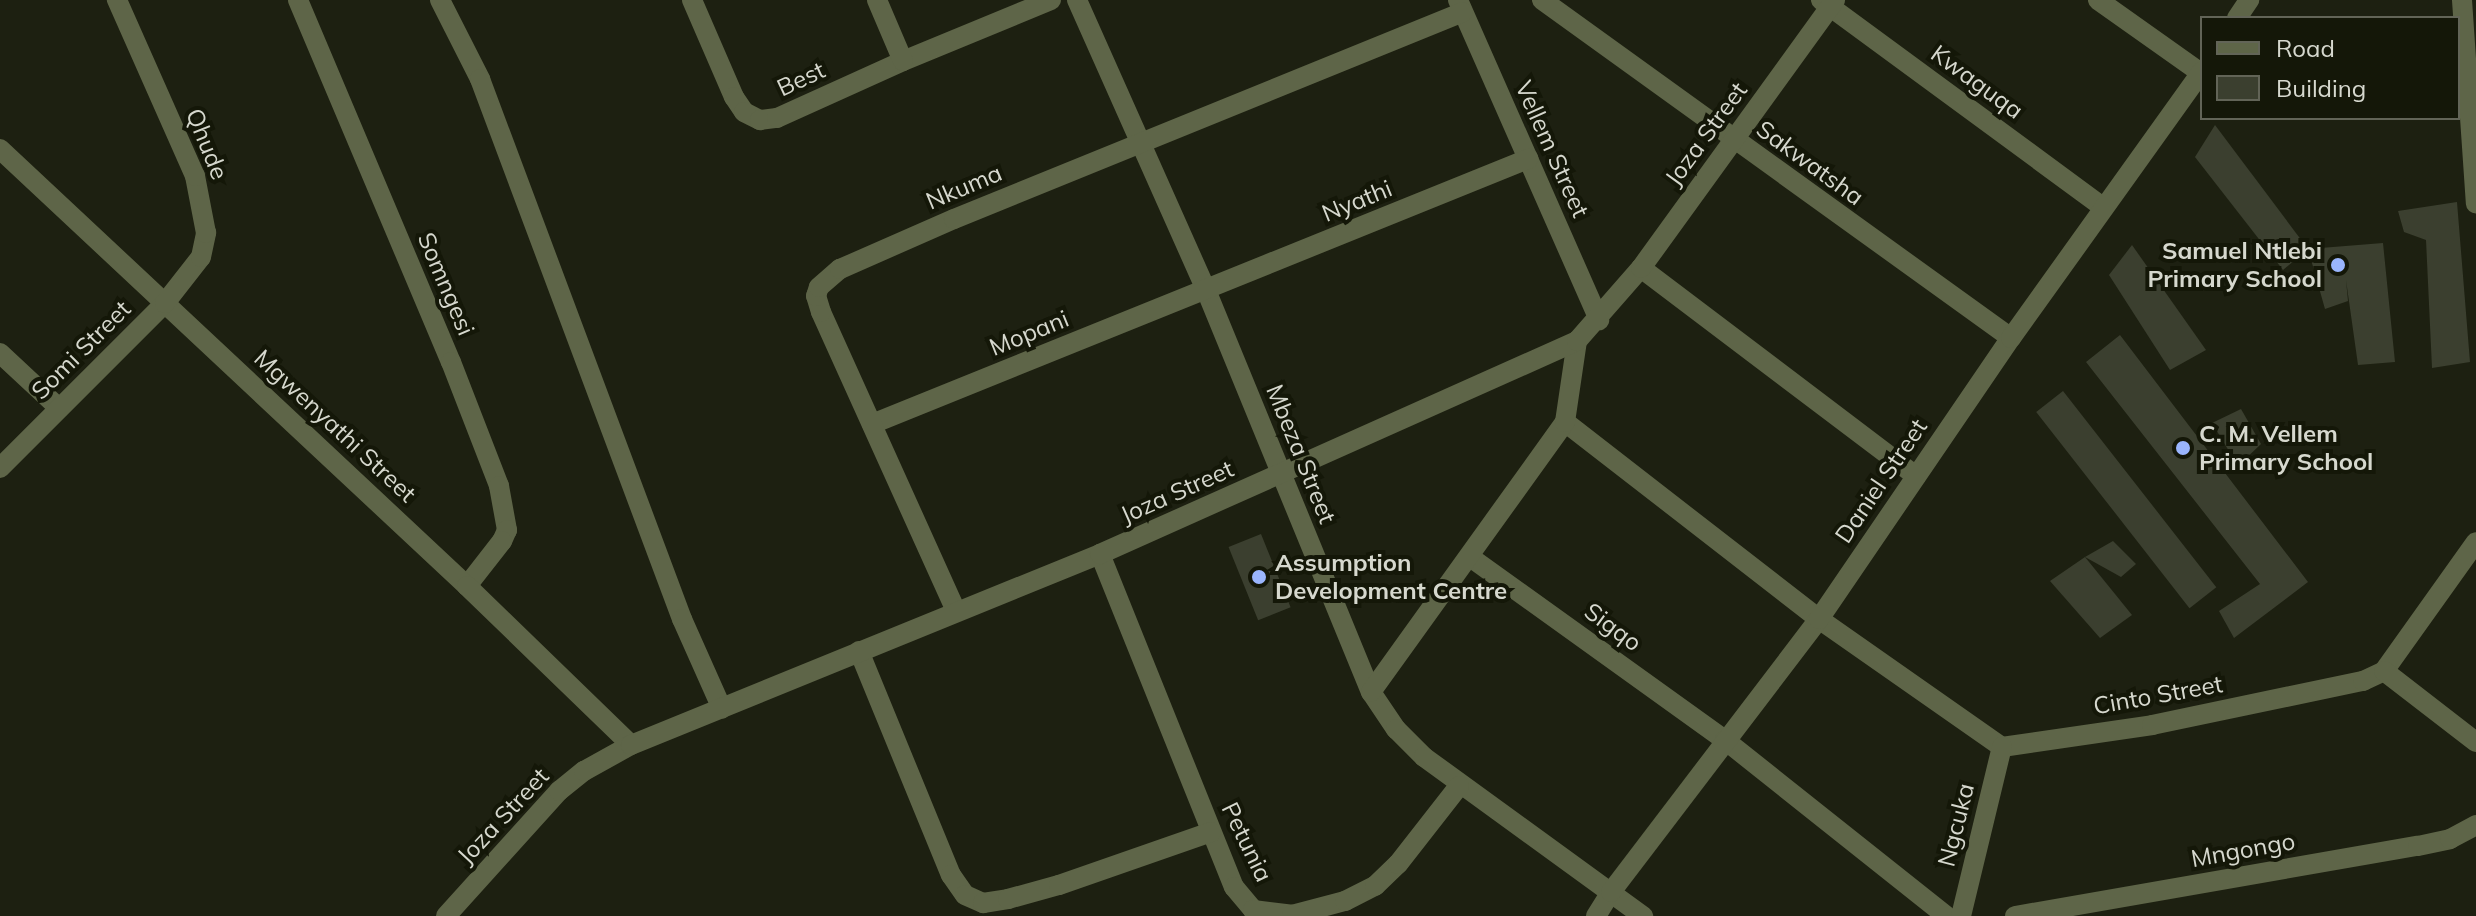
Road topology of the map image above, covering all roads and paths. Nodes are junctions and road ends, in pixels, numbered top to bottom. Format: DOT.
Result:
graph roads {
  1 [pos="117,0"];
  2 [pos="298,0"];
  3 [pos="440,0"];
  4 [pos="692,0"];
  5 [pos="877,0"];
  6 [pos="1051,0"];
  7 [pos="1077,0"];
  8 [pos="1542,0"];
  9 [pos="2098,0"];
  10 [pos="2462,0"];
  11 [pos="1829,2"];
  12 [pos="1460,6"];
  13 [pos="903,61"];
  14 [pos="2200,71"];
  15 [pos="2200,73"];
  16 [pos="1734,140"];
  17 [pos="1139,141"];
  18 [pos="0,149"];
  19 [pos="2474,150"];
  20 [pos="1528,159"];
  21 [pos="2476,204"];
  22 [pos="2103,207"];
  23 [pos="1641,268"];
  24 [pos="1206,290"];
  25 [pos="165,303"];
  26 [pos="1599,320"];
  27 [pos="2011,338"];
  28 [pos="1577,341"];
  29 [pos="0,353"];
  30 [pos="59,408"];
  31 [pos="1565,422"];
  32 [pos="872,424"];
  33 [pos="0,468"];
  34 [pos="1280,475"];
  35 [pos="1916,476"];
  36 [pos="2476,542"];
  37 [pos="1100,554"];
  38 [pos="1470,557"];
  39 [pos="467,586"];
  40 [pos="956,611"];
  41 [pos="1819,619"];
  42 [pos="859,651"];
  43 [pos="2384,671"];
  44 [pos="1371,692"];
  45 [pos="722,709"];
  46 [pos="1725,740"];
  47 [pos="2476,742"];
  48 [pos="631,745"];
  49 [pos="2002,747"];
  50 [pos="1459,786"];
  51 [pos="2476,825"];
  52 [pos="1211,832"];
  53 [pos="1611,892"];
  54 [pos="446,916"];
  55 [pos="1596,916"];
  56 [pos="1643,916"];
  57 [pos="1946,916"];
  58 [pos="1961,916"];
  59 [pos="2015,916"];
  1 -- 25 [label="street, Qhude"];
  2 -- 39 [label="street, Somngesi"];
  3 -- 45 [label="street"];
  4 -- 13 [label="street, Best"];
  5 -- 13 [label="street"];
  6 -- 13 [label="street, Best"];
  7 -- 17 [label="street, Mbeza Street"];
  8 -- 16 [label="street, Sakwatsha"];
  9 -- 14 [label="street"];
  10 -- 19 [label="street"];
  11 -- 16 [label="street, Joza Street"];
  11 -- 22 [label="street, Kwaguqa"];
  12 -- 17 [label="street, Nkuma"];
  12 -- 20 [label="street, Vellem Street"];
  15 -- 22 [label="street, Daniel Street"];
  16 -- 23 [label="street, Joza Street"];
  16 -- 27 [label="street, Sakwatsha"];
  17 -- 24 [label="street, Mbeza Street"];
  17 -- 32 [label="street, Nkuma"];
  18 -- 25 [label="street, Mgwenyathi Street"];
  19 -- 21 [label="street"];
  20 -- 24 [label="street, Nyathi"];
  20 -- 26 [label="street, Vellem Street"];
  22 -- 27 [label="street, Daniel Street"];
  23 -- 26 [label="street, Joza Street"];
  23 -- 35 [label="street"];
  24 -- 32 [label="street, Mopani"];
  24 -- 34 [label="street, Mbeza Street"];
  25 -- 30 [label="street, Somi Street"];
  25 -- 39 [label="street, Mgwenyathi Street"];
  26 -- 28 [label="street, Joza Street"];
  27 -- 35 [label="street, Daniel Street"];
  28 -- 31 [label="street"];
  28 -- 34 [label="street, Joza Street"];
  29 -- 30 [label="street"];
  30 -- 33 [label="street, Somi Street"];
  31 -- 38 [label="street"];
  31 -- 41 [label="street"];
  32 -- 40 [label="street, Nkuma"];
  34 -- 37 [label="street, Joza Street"];
  34 -- 44 [label="street, Mbeza Street"];
  35 -- 41 [label="street, Daniel Street"];
  36 -- 43 [label="street"];
  37 -- 40 [label="street, Joza Street"];
  37 -- 52 [label="street, Petunia"];
  38 -- 44 [label="street"];
  38 -- 46 [label="street, Sigqo"];
  39 -- 48 [label="street, Mgwenyathi Street"];
  40 -- 42 [label="street, Joza Street"];
  41 -- 46 [label="street, Daniel Street"];
  41 -- 49 [label="street"];
  42 -- 45 [label="street, Joza Street"];
  42 -- 52 [label="street"];
  43 -- 47 [label="street"];
  43 -- 49 [label="street, Cinto Street"];
  44 -- 50 [label="street, Mbeza Street"];
  45 -- 48 [label="street, Joza Street"];
  46 -- 53 [label="street, Daniel Street"];
  46 -- 57 [label="street"];
  48 -- 54 [label="street, Joza Street"];
  49 -- 58 [label="street, Ngcuka"];
  50 -- 52 [label="street, Petunia"];
  50 -- 53 [label="street, Mbeza Street"];
  51 -- 59 [label="street, Mngongo"];
  53 -- 55 [label="street, Daniel Street"];
  53 -- 56 [label="street, Mbeza Street"];
}
